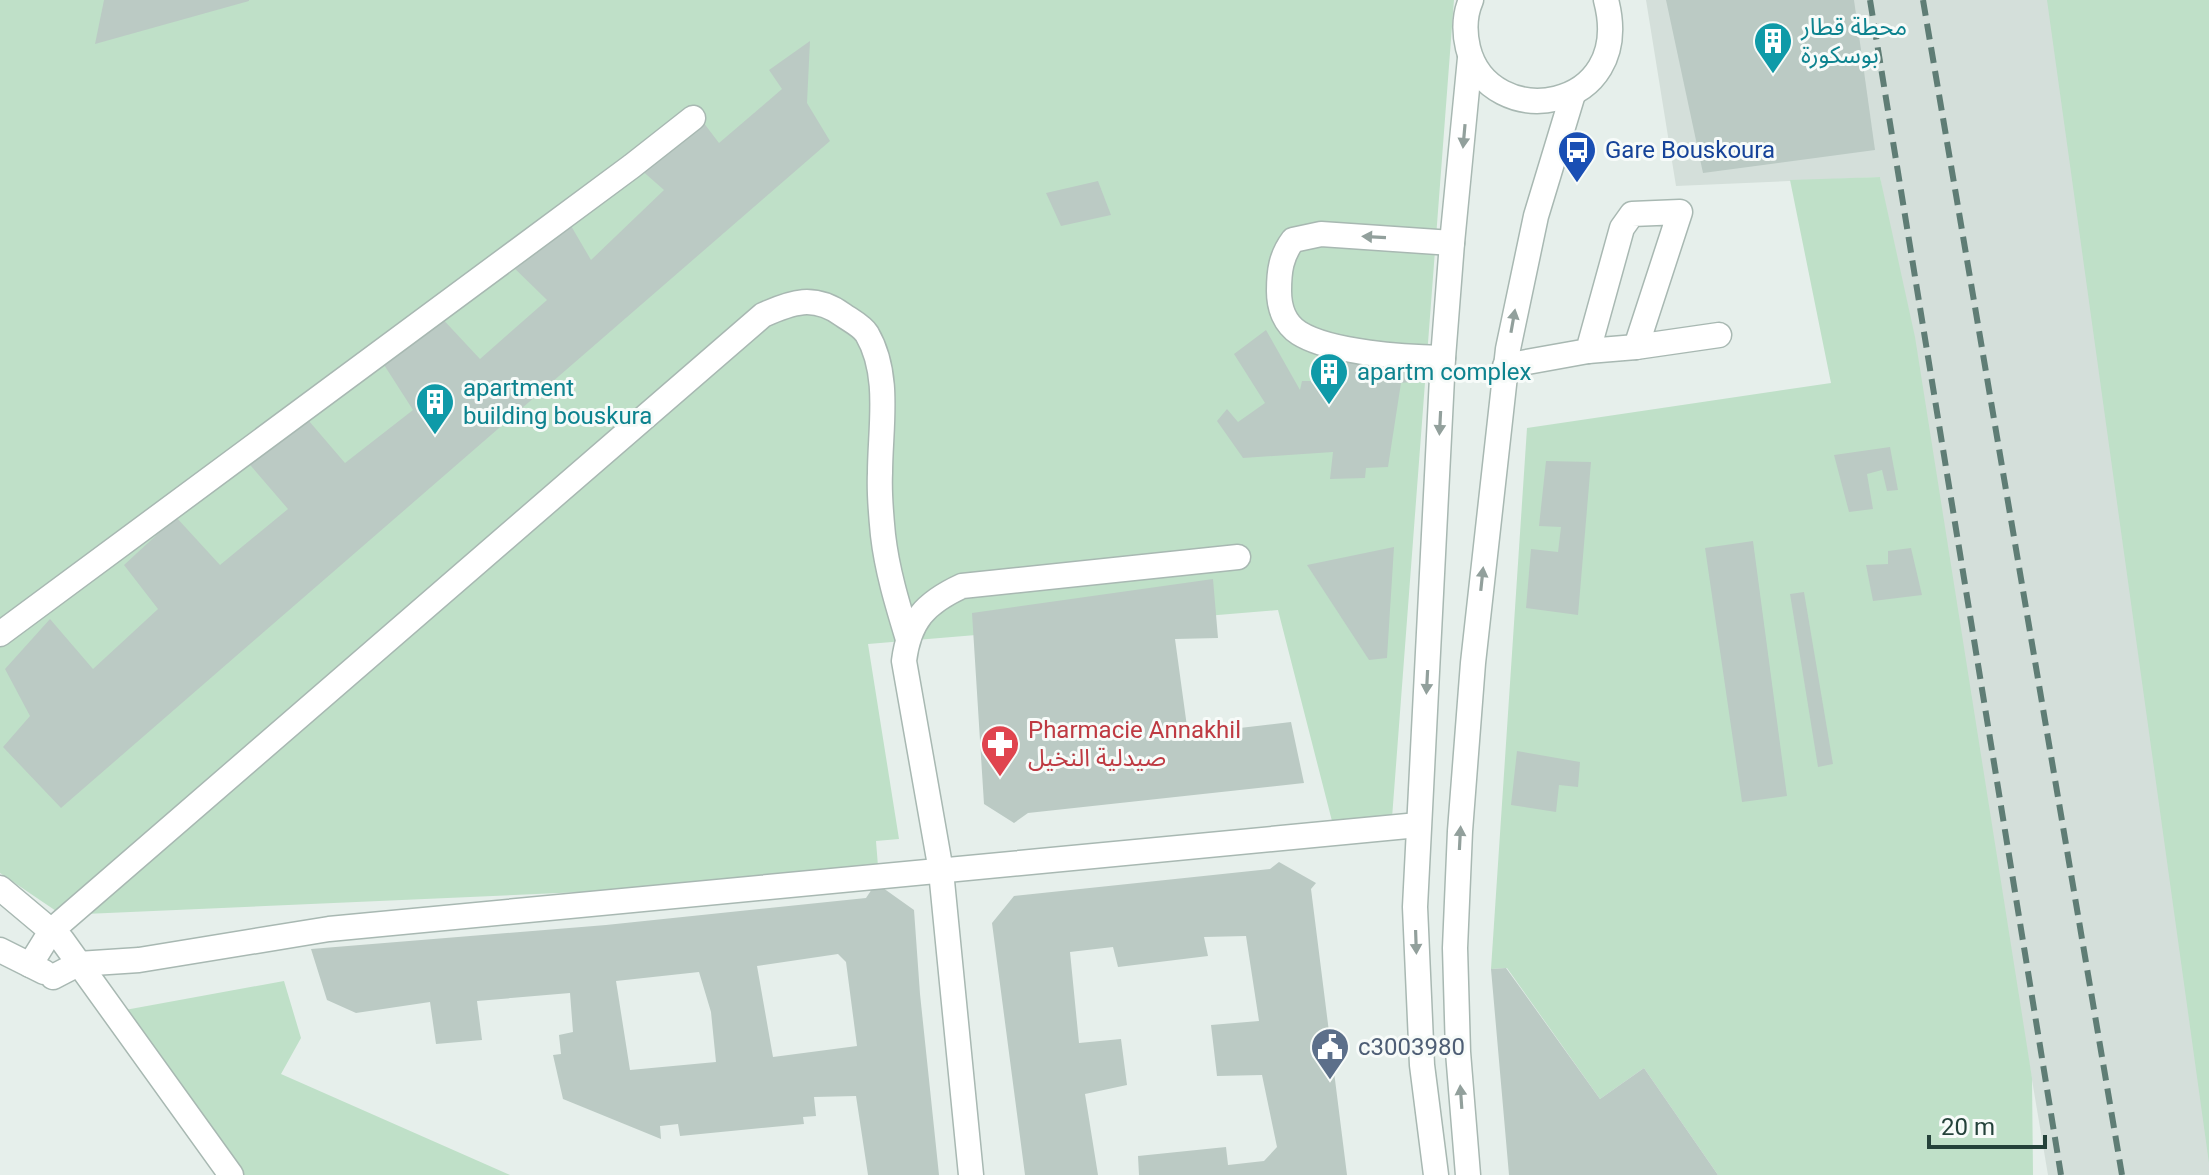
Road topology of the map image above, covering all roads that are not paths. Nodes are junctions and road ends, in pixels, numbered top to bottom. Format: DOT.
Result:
graph roads {
  1 [pos="1606,0"];
  2 [pos="1466,3"];
  3 [pos="1470,58"];
  4 [pos="1573,94"];
  5 [pos="693,118"];
  6 [pos="1452,243"];
  7 [pos="1719,335"];
  8 [pos="1636,347"];
  9 [pos="1588,351"];
  10 [pos="1443,358"];
  11 [pos="1505,366"];
  12 [pos="1238,557"];
  13 [pos="0,634"];
  14 [pos="907,636"];
  15 [pos="1418,825"];
  16 [pos="941,871"];
  17 [pos="0,888"];
  18 [pos="51,931"];
  19 [pos="0,950"];
  20 [pos="78,964"];
  21 [pos="30,965"];
  22 [pos="53,977"];
  23 [pos="102,999"];
  24 [pos="231,1175"];
  25 [pos="971,1175"];
  26 [pos="1436,1175"];
  27 [pos="1468,1175"];
  1 -- 4 [label="street"];
  2 -- 3 [label="street"];
  3 -- 4 [label="street"];
  3 -- 6 [label="street, one-way"];
  11 -- 4 [label="street, one-way"];
  5 -- 13 [label="street"];
  6 -- 10 [label="street"];
  6 -- 10 [label="street, one-way"];
  7 -- 8 [label="street"];
  8 -- 9 [label="street"];
  8 -- 9 [label="street"];
  9 -- 11 [label="street"];
  10 -- 15 [label="street, one-way"];
  27 -- 11 [label="street, one-way"];
  12 -- 14 [label="street"];
  14 -- 16 [label="street"];
  14 -- 18 [label="street"];
  15 -- 16 [label="street"];
  15 -- 26 [label="street, one-way"];
  16 -- 20 [label="street"];
  16 -- 25 [label="street"];
  17 -- 18 [label="street"];
  18 -- 20 [label="street"];
  18 -- 21 [label="street"];
  19 -- 21 [label="street"];
  20 -- 22 [label="street"];
  20 -- 23 [label="street"];
  21 -- 22 [label="street"];
  22 -- 23 [label="street"];
  23 -- 24 [label="street"];
}
